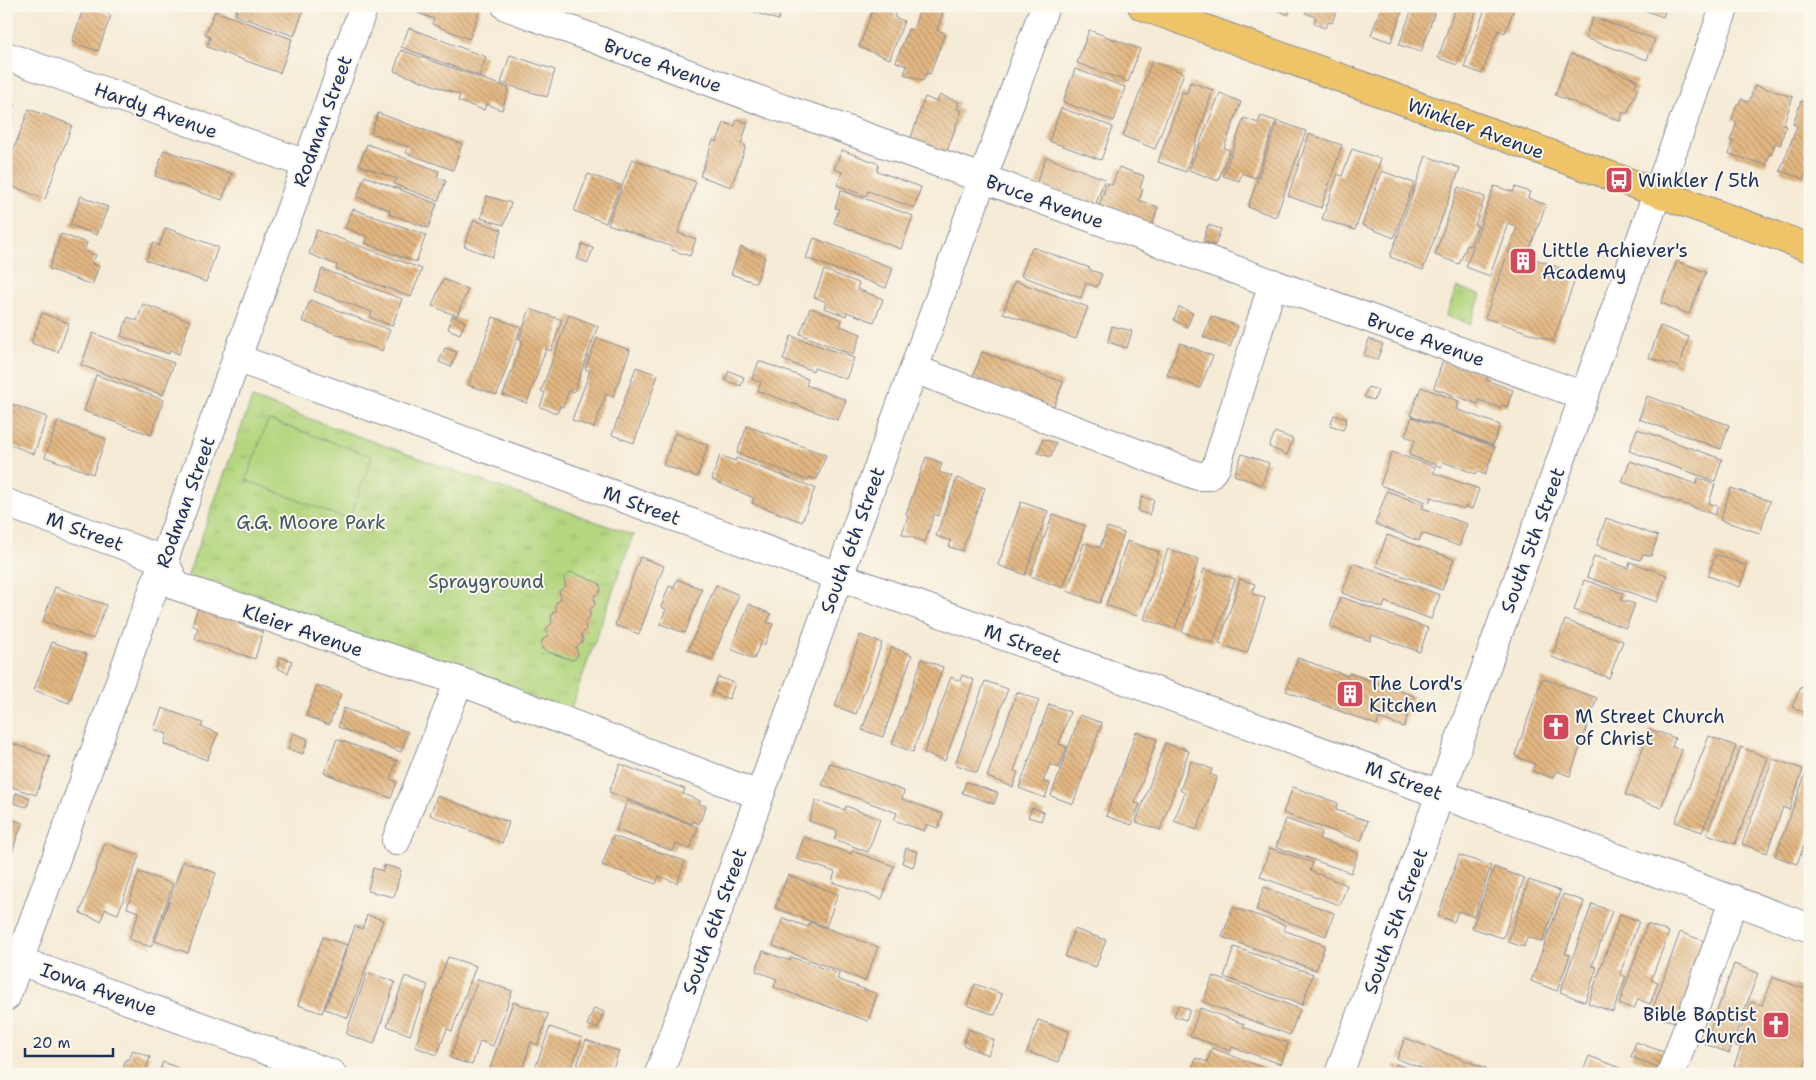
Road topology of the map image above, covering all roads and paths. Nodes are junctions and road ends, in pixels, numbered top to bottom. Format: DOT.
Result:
graph roads {
  1 [pos="364,6"];
  2 [pos="506,6"];
  3 [pos="1045,6"];
  4 [pos="1142,6"];
  5 [pos="1725,6"];
  6 [pos="6,56"];
  7 [pos="306,164"];
  8 [pos="984,179"];
  9 [pos="1656,193"];
  10 [pos="1810,248"];
  11 [pos="1273,284"];
  12 [pos="236,358"];
  13 [pos="914,369"];
  14 [pos="1584,396"];
  15 [pos="6,502"];
  16 [pos="164,560"];
  17 [pos="838,576"];
  18 [pos="459,681"];
  19 [pos="1441,794"];
  20 [pos="759,795"];
  21 [pos="396,841"];
  22 [pos="1734,899"];
  23 [pos="1810,928"];
  24 [pos="13,958"];
  25 [pos="6,998"];
  26 [pos="332,1074"];
  27 [pos="659,1074"];
  28 [pos="1339,1074"];
  29 [pos="1671,1074"];
  1 -- 7 [label="street, Rodman Street"];
  2 -- 8 [label="street, Bruce Avenue"];
  3 -- 8 [label="street, South 6th Street"];
  4 -- 9 [label="main road, Winkler Avenue"];
  5 -- 9 [label="street, South 5th Street"];
  6 -- 7 [label="street, Hardy Avenue"];
  7 -- 12 [label="street, Rodman Street"];
  8 -- 11 [label="street, Bruce Avenue"];
  8 -- 13 [label="street, South 6th Street"];
  9 -- 10 [label="main road, Winkler Avenue"];
  9 -- 14 [label="street, South 5th Street"];
  11 -- 13 [label="street"];
  11 -- 14 [label="street, Bruce Avenue"];
  12 -- 16 [label="street, Rodman Street"];
  12 -- 17 [label="street, M Street"];
  13 -- 17 [label="street, South 6th Street"];
  14 -- 19 [label="street, South 5th Street"];
  15 -- 16 [label="street, M Street"];
  16 -- 18 [label="street, Kleier Avenue"];
  16 -- 24 [label="street, Rodman Street"];
  17 -- 19 [label="street, M Street"];
  17 -- 20 [label="street, South 6th Street"];
  18 -- 20 [label="street, Kleier Avenue"];
  18 -- 21 [label="street"];
  19 -- 22 [label="street, M Street"];
  19 -- 28 [label="street, South 5th Street"];
  20 -- 27 [label="street, South 6th Street"];
  22 -- 23 [label="street, M Street"];
  22 -- 29 [label="street"];
  24 -- 25 [label="street, Rodman Street"];
  24 -- 26 [label="street, Iowa Avenue"];
}
